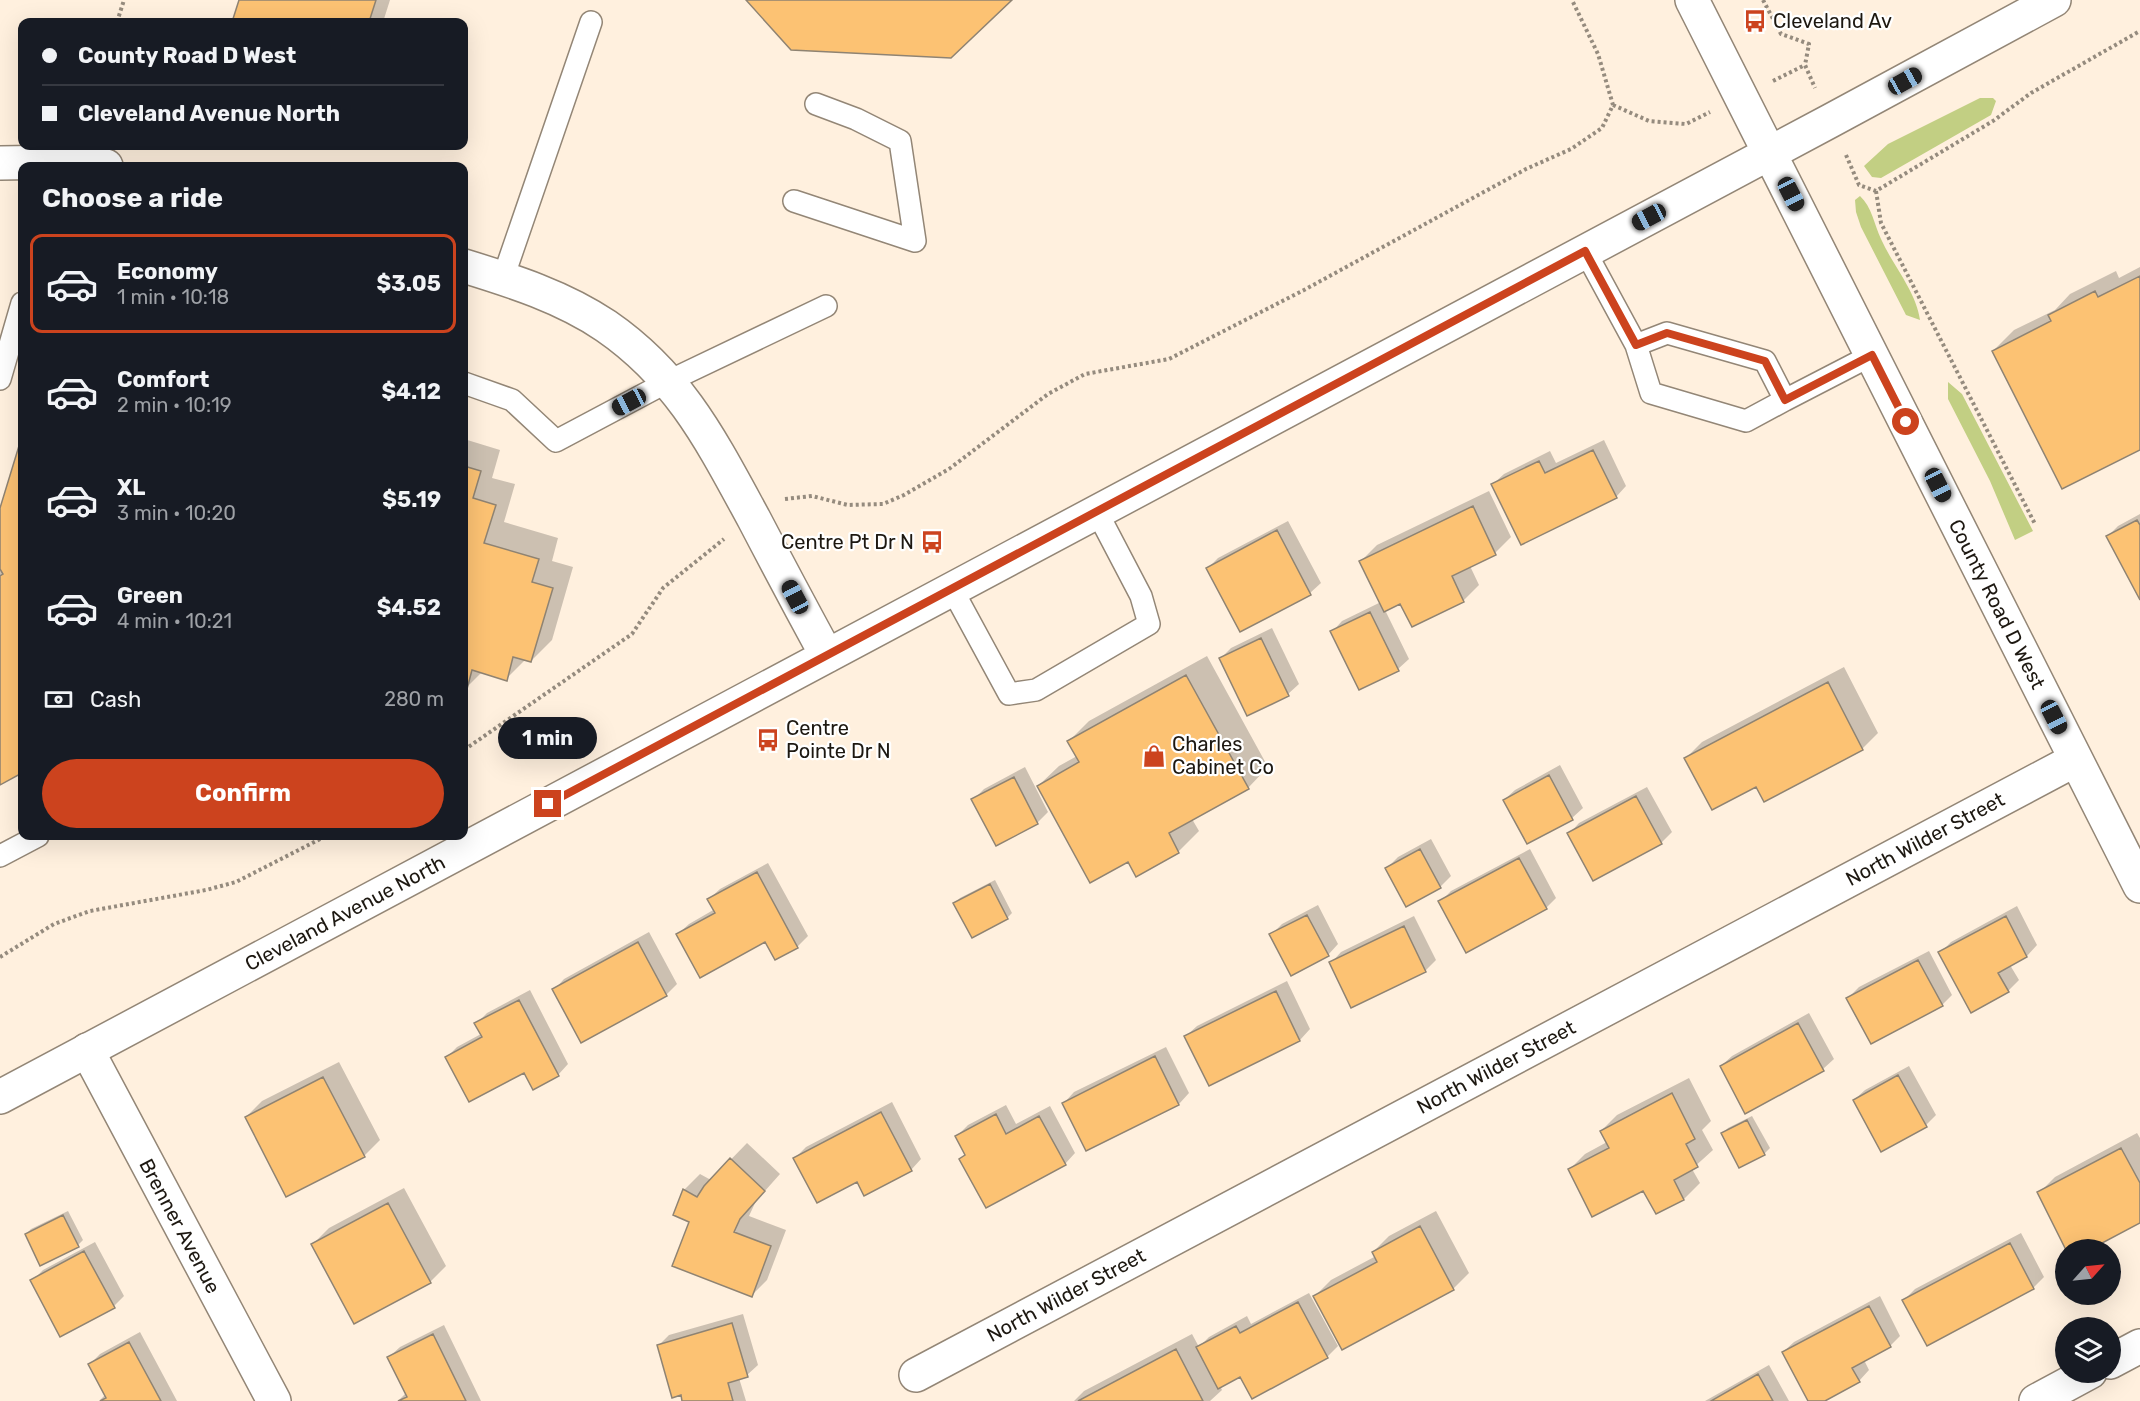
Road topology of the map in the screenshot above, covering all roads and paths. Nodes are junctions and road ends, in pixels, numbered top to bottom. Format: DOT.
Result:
graph roads {
  1 [pos="124,0"];
  2 [pos="1572,0"];
  3 [pos="1692,0"];
  4 [pos="1763,0"];
  5 [pos="2054,0"];
  6 [pos="118,18"];
  7 [pos="591,22"];
  8 [pos="2140,31"];
  9 [pos="1805,65"];
  10 [pos="816,104"];
  11 [pos="1613,105"];
  12 [pos="1686,124"];
  13 [pos="1770,153"];
  14 [pos="1859,185"];
  15 [pos="1876,191"];
  16 [pos="794,201"];
  17 [pos="1585,251"];
  18 [pos="468,267"];
  19 [pos="503,278"];
  20 [pos="826,306"];
  21 [pos="18,317"];
  22 [pos="12,338"];
  23 [pos="1636,345"];
  24 [pos="1872,355"];
  25 [pos="0,379"];
  26 [pos="669,381"];
  27 [pos="468,384"];
  28 [pos="1785,400"];
  29 [pos="1097,512"];
  30 [pos="753,518"];
  31 [pos="2036,524"];
  32 [pos="952,589"];
  33 [pos="827,656"];
  34 [pos="468,747"];
  35 [pos="2075,760"];
  36 [pos="30,840"];
  37 [pos="318,840"];
  38 [pos="0,856"];
  39 [pos="2140,886"];
  40 [pos="0,957"];
  41 [pos="87,1050"];
  42 [pos="0,1097"];
  43 [pos="2140,1346"];
  44 [pos="2121,1356"];
  45 [pos="916,1375"];
  46 [pos="2070,1383"];
  47 [pos="274,1401"];
  48 [pos="2036,1401"];
  1 -- 6 [label="path"];
  2 -- 11 [label="path"];
  3 -- 13 [label="street, County Road D West"];
  4 -- 9 [label="path"];
  5 -- 13 [label="street, Cleveland Avenue North"];
  7 -- 19 [label="lane"];
  8 -- 15 [label="path"];
  10 -- 16 [label="lane"];
  11 -- 12 [label="path"];
  11 -- 30 [label="path"];
  13 -- 17 [label="street, Cleveland Avenue North"];
  13 -- 24 [label="street, County Road D West"];
  14 -- 15 [label="path"];
  15 -- 31 [label="path"];
  17 -- 23 [label="lane"];
  17 -- 29 [label="street, Cleveland Avenue North"];
  18 -- 19 [label="street"];
  19 -- 26 [label="street"];
  20 -- 26 [label="lane"];
  21 -- 22 [label="lane"];
  22 -- 25 [label="lane"];
  23 -- 28 [label="lane"];
  23 -- 28 [label="lane"];
  24 -- 28 [label="lane"];
  24 -- 35 [label="street, County Road D West"];
  26 -- 27 [label="lane"];
  26 -- 30 [label="street"];
  29 -- 32 [label="street, Cleveland Avenue North"];
  29 -- 32 [label="lane"];
  30 -- 33 [label="street"];
  30 -- 34 [label="path"];
  32 -- 33 [label="street, Cleveland Avenue North"];
  33 -- 41 [label="street, Cleveland Avenue North"];
  35 -- 39 [label="street, County Road D West"];
  35 -- 45 [label="street, North Wilder Street"];
  36 -- 38 [label="lane"];
  37 -- 40 [label="path"];
  41 -- 42 [label="street, Cleveland Avenue North"];
  41 -- 47 [label="street, Brenner Avenue"];
  43 -- 44 [label="street"];
  46 -- 48 [label="street"];
}
